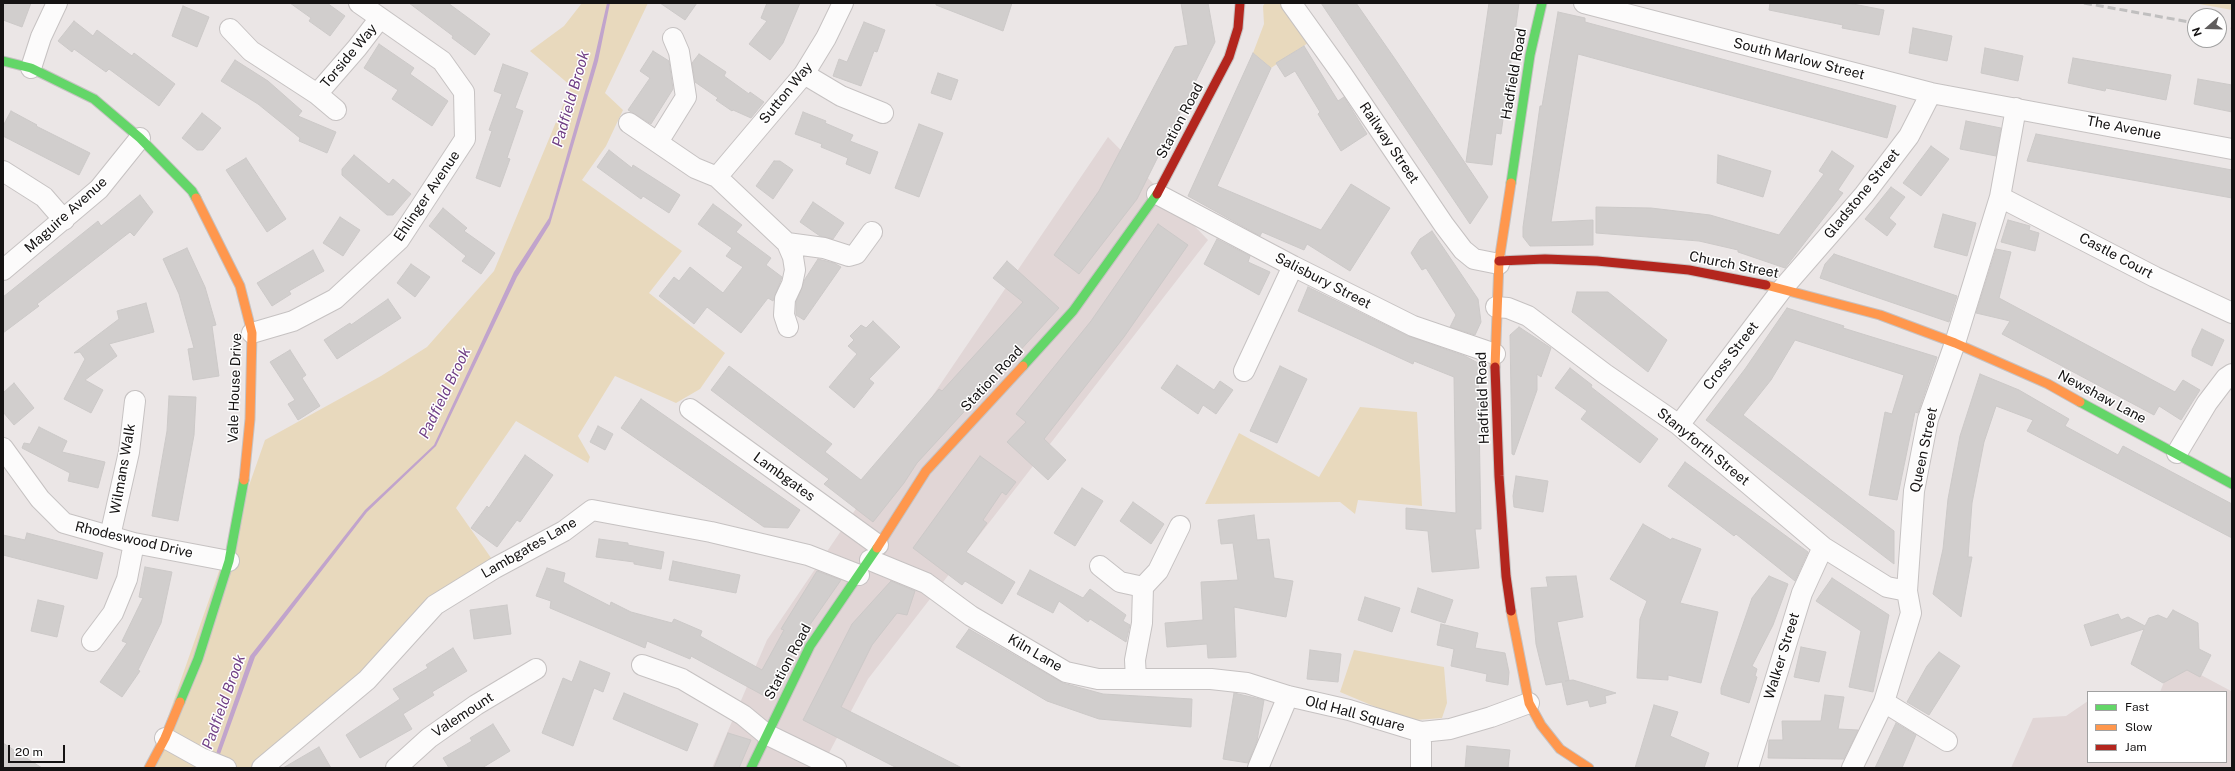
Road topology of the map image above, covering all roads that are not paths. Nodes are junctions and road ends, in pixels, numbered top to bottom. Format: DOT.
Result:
graph roads {
  1 [pos="57,3"];
  2 [pos="359,3"];
  3 [pos="843,3"];
  4 [pos="1240,3"];
  5 [pos="1291,3"];
  6 [pos="1542,3"];
  7 [pos="1584,3"];
  8 [pos="380,18"];
  9 [pos="230,29"];
  10 [pos="673,38"];
  11 [pos="3,61"];
  12 [pos="31,68"];
  13 [pos="804,74"];
  14 [pos="1931,93"];
  15 [pos="316,94"];
  16 [pos="2016,108"];
  17 [pos="336,110"];
  18 [pos="883,113"];
  19 [pos="629,123"];
  20 [pos="140,138"];
  21 [pos="658,142"];
  22 [pos="2232,149"];
  23 [pos="3,171"];
  24 [pos="717,177"];
  25 [pos="1157,194"];
  26 [pos="2000,197"];
  27 [pos="64,220"];
  28 [pos="872,232"];
  29 [pos="787,243"];
  30 [pos="1499,263"];
  31 [pos="1293,266"];
  32 [pos="3,270"];
  33 [pos="1783,288"];
  34 [pos="1496,307"];
  35 [pos="2232,313"];
  36 [pos="788,327"];
  37 [pos="252,333"];
  38 [pos="1955,343"];
  39 [pos="1495,354"];
  40 [pos="1244,371"];
  41 [pos="2232,374"];
  42 [pos="135,401"];
  43 [pos="690,409"];
  44 [pos="1679,425"];
  45 [pos="3,448"];
  46 [pos="2177,453"];
  47 [pos="2232,484"];
  48 [pos="1180,526"];
  49 [pos="110,536"];
  50 [pos="134,543"];
  51 [pos="1823,547"];
  52 [pos="869,560"];
  53 [pos="229,561"];
  54 [pos="1100,566"];
  55 [pos="1144,587"];
  56 [pos="1907,591"];
  57 [pos="92,641"];
  58 [pos="642,666"];
  59 [pos="536,669"];
  60 [pos="1136,679"];
  61 [pos="1288,696"];
  62 [pos="1884,702"];
  63 [pos="1529,703"];
  64 [pos="1421,732"];
  65 [pos="766,734"];
  66 [pos="165,738"];
  67 [pos="1947,741"];
  68 [pos="149,768"];
  69 [pos="226,768"];
  70 [pos="262,768"];
  71 [pos="396,768"];
  72 [pos="751,768"];
  73 [pos="836,768"];
  74 [pos="1258,768"];
  75 [pos="1421,768"];
  76 [pos="1589,768"];
  77 [pos="1748,768"];
  78 [pos="1852,768"];
  1 -- 12 [label="street"];
  2 -- 8 [label="street, Ehlinger Avenue"];
  3 -- 13 [label="street, Sutton Way"];
  4 -- 25 [label="street, Station Road"];
  5 -- 30 [label="street, Railway Street"];
  6 -- 30 [label="street, Hadfield Road"];
  7 -- 14 [label="street, South Marlow Street"];
  8 -- 15 [label="street, Torside Way"];
  8 -- 37 [label="street, Ehlinger Avenue"];
  9 -- 15 [label="street, Torside Way"];
  10 -- 21 [label="street"];
  11 -- 12 [label="street, Vale House Drive"];
  12 -- 20 [label="street, Vale House Drive"];
  13 -- 18 [label="street"];
  13 -- 24 [label="street, Sutton Way"];
  14 -- 16 [label="street, South Marlow Street"];
  14 -- 33 [label="street, Gladstone Street"];
  15 -- 17 [label="street, Torside Way"];
  16 -- 22 [label="street, The Avenue"];
  16 -- 26 [label="street, Queen Street"];
  19 -- 21 [label="street"];
  20 -- 27 [label="street, Maguire Avenue"];
  20 -- 37 [label="street, Vale House Drive"];
  21 -- 24 [label="street"];
  23 -- 27 [label="street"];
  24 -- 29 [label="street"];
  25 -- 31 [label="street, Salisbury Street"];
  25 -- 52 [label="street, Station Road"];
  26 -- 35 [label="street, Castle Court"];
  26 -- 38 [label="street, Queen Street"];
  27 -- 32 [label="street, Maguire Avenue"];
  28 -- 29 [label="street"];
  29 -- 36 [label="street"];
  30 -- 33 [label="street, Church Street"];
  30 -- 34 [label="street, Hadfield Road"];
  31 -- 39 [label="street, Salisbury Street"];
  31 -- 40 [label="street"];
  33 -- 38 [label="street, Church Street"];
  33 -- 44 [label="street, Cross Street"];
  34 -- 39 [label="street, Hadfield Road"];
  34 -- 44 [label="street, Stanyforth Street"];
  37 -- 53 [label="street, Vale House Drive"];
  38 -- 46 [label="street, Newshaw Lane"];
  38 -- 56 [label="street, Queen Street"];
  39 -- 63 [label="street, Hadfield Road"];
  41 -- 46 [label="street"];
  42 -- 49 [label="street, Wilmans Walk"];
  43 -- 52 [label="street, Lambgates"];
  44 -- 51 [label="street, Stanyforth Street"];
  45 -- 49 [label="street, Rhodeswood Drive"];
  46 -- 47 [label="street, Newshaw Lane"];
  48 -- 55 [label="street"];
  49 -- 50 [label="street, Rhodeswood Drive"];
  50 -- 53 [label="street, Rhodeswood Drive"];
  50 -- 57 [label="street"];
  51 -- 56 [label="street, Stanyforth Street"];
  51 -- 77 [label="street, Walker Street"];
  52 -- 60 [label="street, Kiln Lane"];
  52 -- 65 [label="street, Station Road"];
  52 -- 70 [label="street, Lambgates Lane"];
  53 -- 66 [label="street, Vale House Drive"];
  54 -- 55 [label="street"];
  55 -- 60 [label="street"];
  56 -- 62 [label="street, Queen Street"];
  58 -- 65 [label="street"];
  59 -- 71 [label="street, Valemount"];
  60 -- 61 [label="street, Kiln Lane"];
  61 -- 64 [label="street, Old Hall Square"];
  61 -- 74 [label="street"];
  62 -- 67 [label="street"];
  62 -- 78 [label="street, Queen Street"];
  63 -- 64 [label="street"];
  63 -- 76 [label="street, Hadfield Road"];
  64 -- 75 [label="street"];
  65 -- 72 [label="street, Station Road"];
  65 -- 73 [label="street"];
  66 -- 68 [label="street, Vale House Drive"];
  66 -- 69 [label="street"];
}
